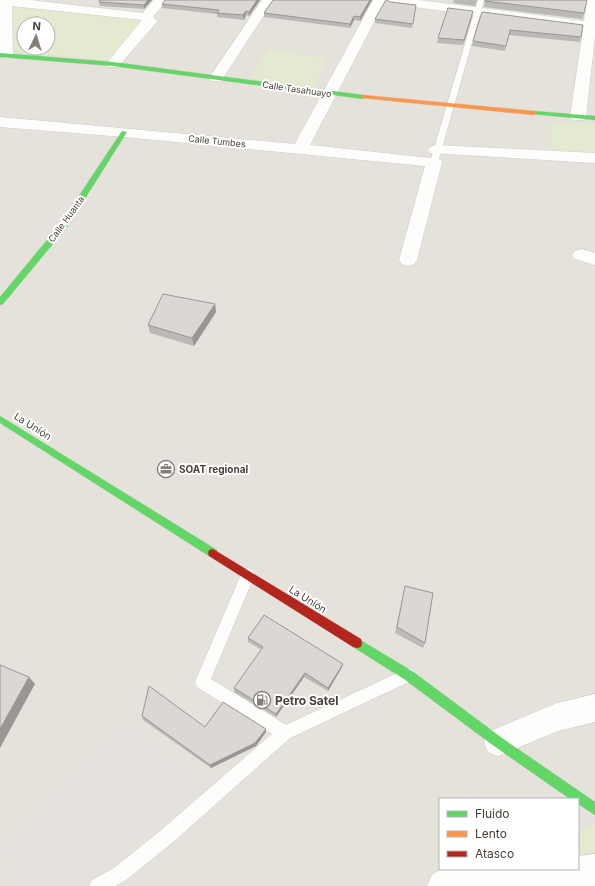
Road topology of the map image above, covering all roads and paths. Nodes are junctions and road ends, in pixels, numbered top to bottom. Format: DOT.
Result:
graph roads {
  1 [pos="6,0"];
  2 [pos="161,0"];
  3 [pos="268,0"];
  4 [pos="378,0"];
  5 [pos="390,0"];
  6 [pos="593,2"];
  7 [pos="480,6"];
  8 [pos="146,17"];
  9 [pos="589,26"];
  10 [pos="590,50"];
  11 [pos="3,54"];
  12 [pos="113,64"];
  13 [pos="216,78"];
  14 [pos="329,93"];
  15 [pos="449,106"];
  16 [pos="578,117"];
  17 [pos="595,118"];
  18 [pos="0,122"];
  19 [pos="124,132"];
  20 [pos="300,150"];
  21 [pos="435,156"];
  22 [pos="595,158"];
  23 [pos="408,260"];
  24 [pos="0,302"];
  25 [pos="0,419"];
  26 [pos="248,574"];
  27 [pos="408,675"];
  28 [pos="595,708"];
  29 [pos="285,733"];
  30 [pos="498,742"];
  31 [pos="587,799"];
  32 [pos="468,870"];
  33 [pos="595,870"];
  34 [pos="98,886"];
  35 [pos="443,886"];
  36 [pos="482,886"];
  1 -- 8 [label="street"];
  1 -- 11 [label="street"];
  2 -- 8 [label="street"];
  3 -- 13 [label="street"];
  4 -- 14 [label="street"];
  5 -- 7 [label="street"];
  6 -- 9 [label="street"];
  7 -- 9 [label="street"];
  7 -- 15 [label="lane"];
  8 -- 12 [label="street"];
  9 -- 10 [label="street"];
  10 -- 16 [label="street"];
  11 -- 12 [label="street, Calle Tasahuayo"];
  12 -- 13 [label="street, Calle Tasahuayo"];
  13 -- 14 [label="street, Calle Tasahuayo"];
  14 -- 15 [label="street, Calle Tasahuayo"];
  14 -- 20 [label="street"];
  15 -- 16 [label="street, Calle Tasahuayo"];
  15 -- 21 [label="lane"];
  16 -- 17 [label="street, Calle Tasahuayo"];
  18 -- 19 [label="street, Calle Tumbes"];
  19 -- 20 [label="street, Calle Tumbes"];
  19 -- 24 [label="street, Calle Huanta"];
  20 -- 21 [label="street, Calle Tumbes"];
  21 -- 22 [label="street, Calle Tumbes"];
  21 -- 23 [label="street"];
  25 -- 26 [label="street, La Unión"];
  26 -- 27 [label="street, La Unión"];
  26 -- 29 [label="lane"];
  27 -- 29 [label="lane"];
  27 -- 30 [label="street, La Unión"];
  28 -- 30 [label="street"];
  29 -- 34 [label="lane"];
  30 -- 31 [label="street, La Unión"];
  32 -- 35 [label="street"];
  33 -- 36 [label="street"];
}
